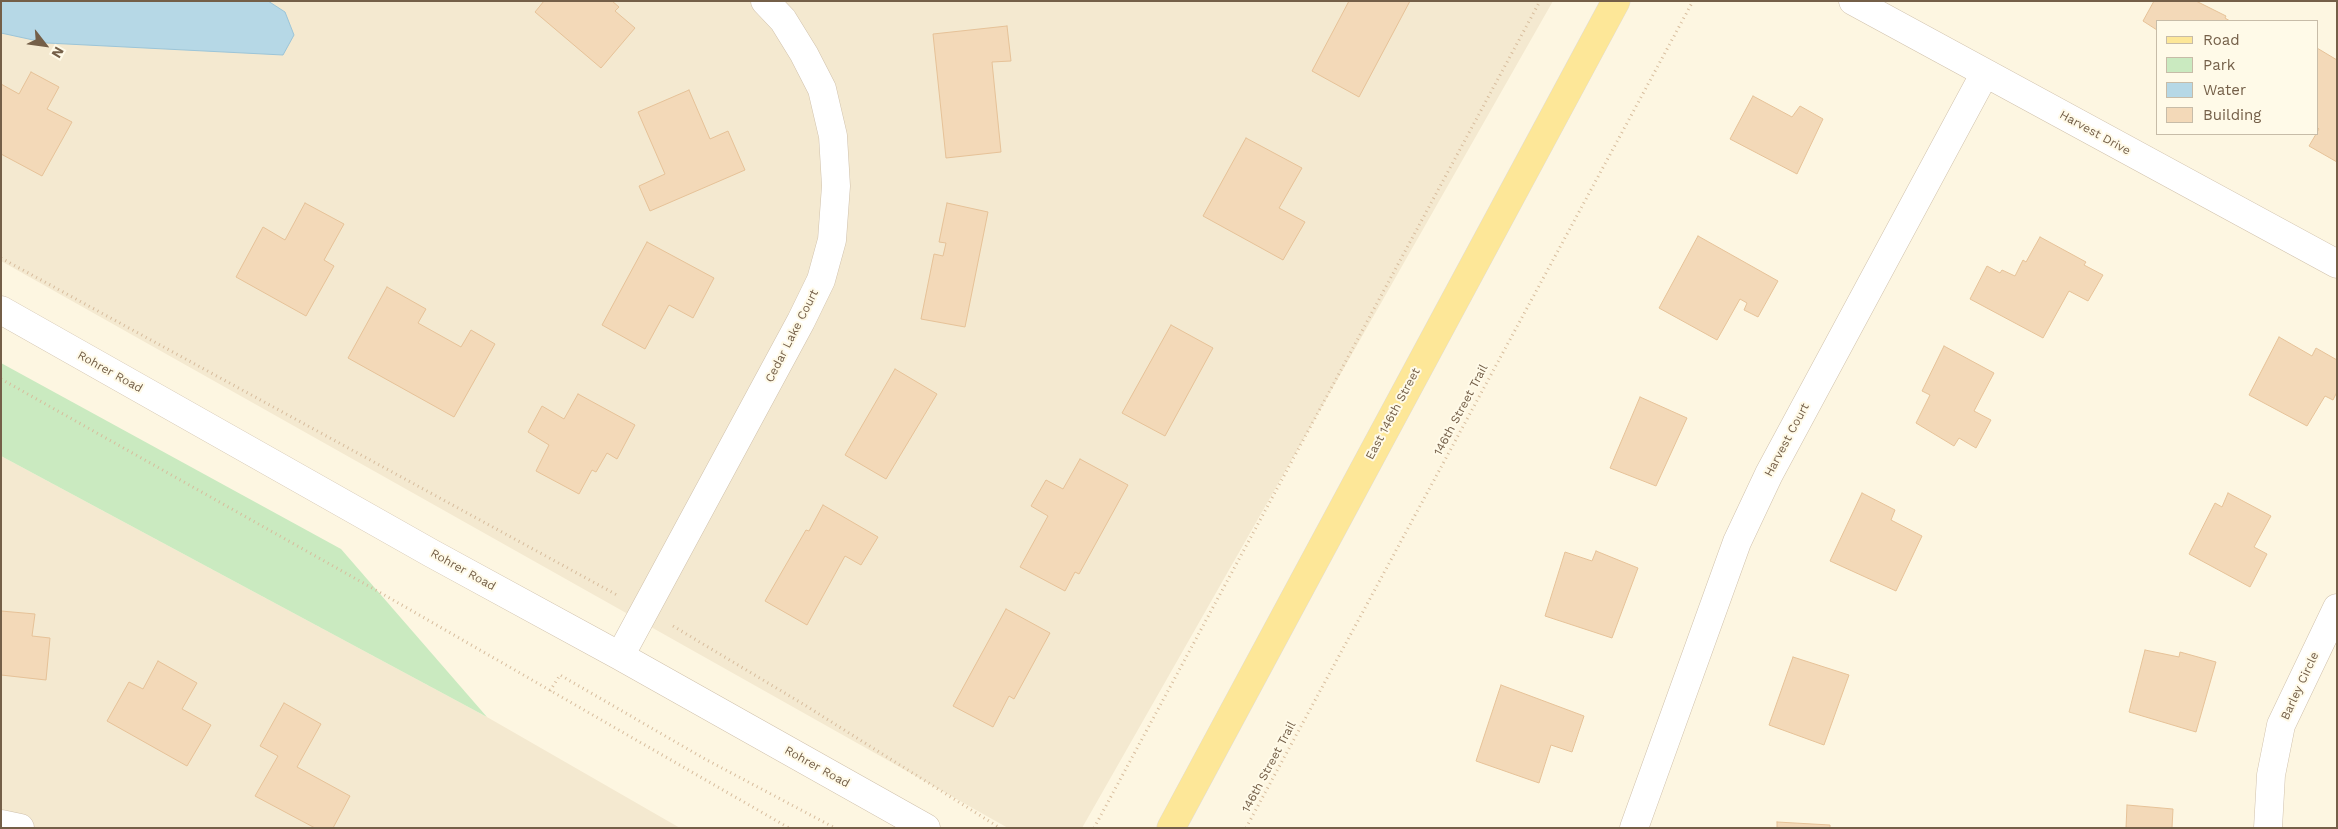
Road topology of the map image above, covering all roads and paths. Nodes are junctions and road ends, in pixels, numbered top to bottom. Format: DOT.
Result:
graph roads {
  1 [pos="765,1"];
  2 [pos="1540,1"];
  3 [pos="1616,1"];
  4 [pos="1693,1"];
  5 [pos="1853,1"];
  6 [pos="1985,73"];
  7 [pos="1,258"];
  8 [pos="2337,264"];
  9 [pos="1,310"];
  10 [pos="1,379"];
  11 [pos="2337,608"];
  12 [pos="646,611"];
  13 [pos="620,656"];
  14 [pos="550,691"];
  15 [pos="1,824"];
  16 [pos="20,828"];
  17 [pos="789,828"];
  18 [pos="835,828"];
  19 [pos="926,828"];
  20 [pos="1000,828"];
  21 [pos="1094,828"];
  22 [pos="1171,828"];
  23 [pos="1246,828"];
  24 [pos="1634,828"];
  25 [pos="2268,828"];
  1 -- 12 [label="street, Cedar Lake Court"];
  2 -- 21 [label="path"];
  3 -- 22 [label="main road, East 146th Street"];
  4 -- 23 [label="path, 146th Street Trail"];
  5 -- 6 [label="street, Harvest Drive"];
  6 -- 8 [label="street, Harvest Drive"];
  6 -- 24 [label="street, Harvest Court"];
  7 -- 12 [label="path"];
  9 -- 13 [label="street, Rohrer Road"];
  10 -- 14 [label="path"];
  11 -- 25 [label="street, Barley Circle"];
  12 -- 13 [label="street, Cedar Lake Court"];
  12 -- 20 [label="path"];
  13 -- 19 [label="street, Rohrer Road"];
  14 -- 17 [label="path"];
  14 -- 18 [label="path"];
  15 -- 16 [label="street"];
}
